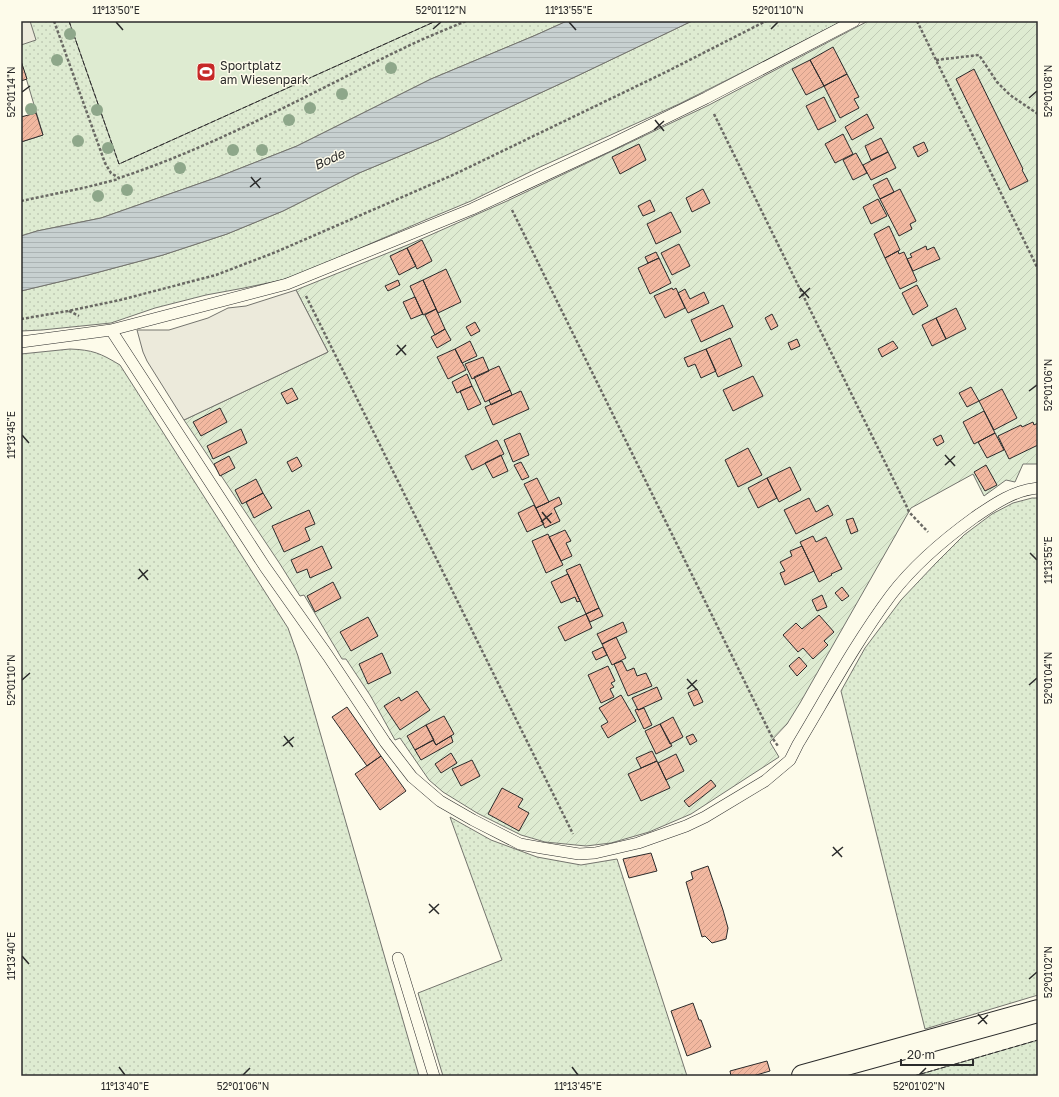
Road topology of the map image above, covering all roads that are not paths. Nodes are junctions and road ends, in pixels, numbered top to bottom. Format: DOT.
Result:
graph roads {
  1 [pos="854,21"];
  2 [pos="111,330"];
  3 [pos="21,342"];
  4 [pos="1038,488"];
  5 [pos="398,958"];
  6 [pos="1038,1011"];
  7 [pos="434,1076"];
  8 [pos="803,1076"];
  1 -- 2 [label="lane"];
  2 -- 3 [label="lane"];
  2 -- 4 [label="lane"];
  5 -- 7 [label="lane"];
  6 -- 8 [label="street"];
}
